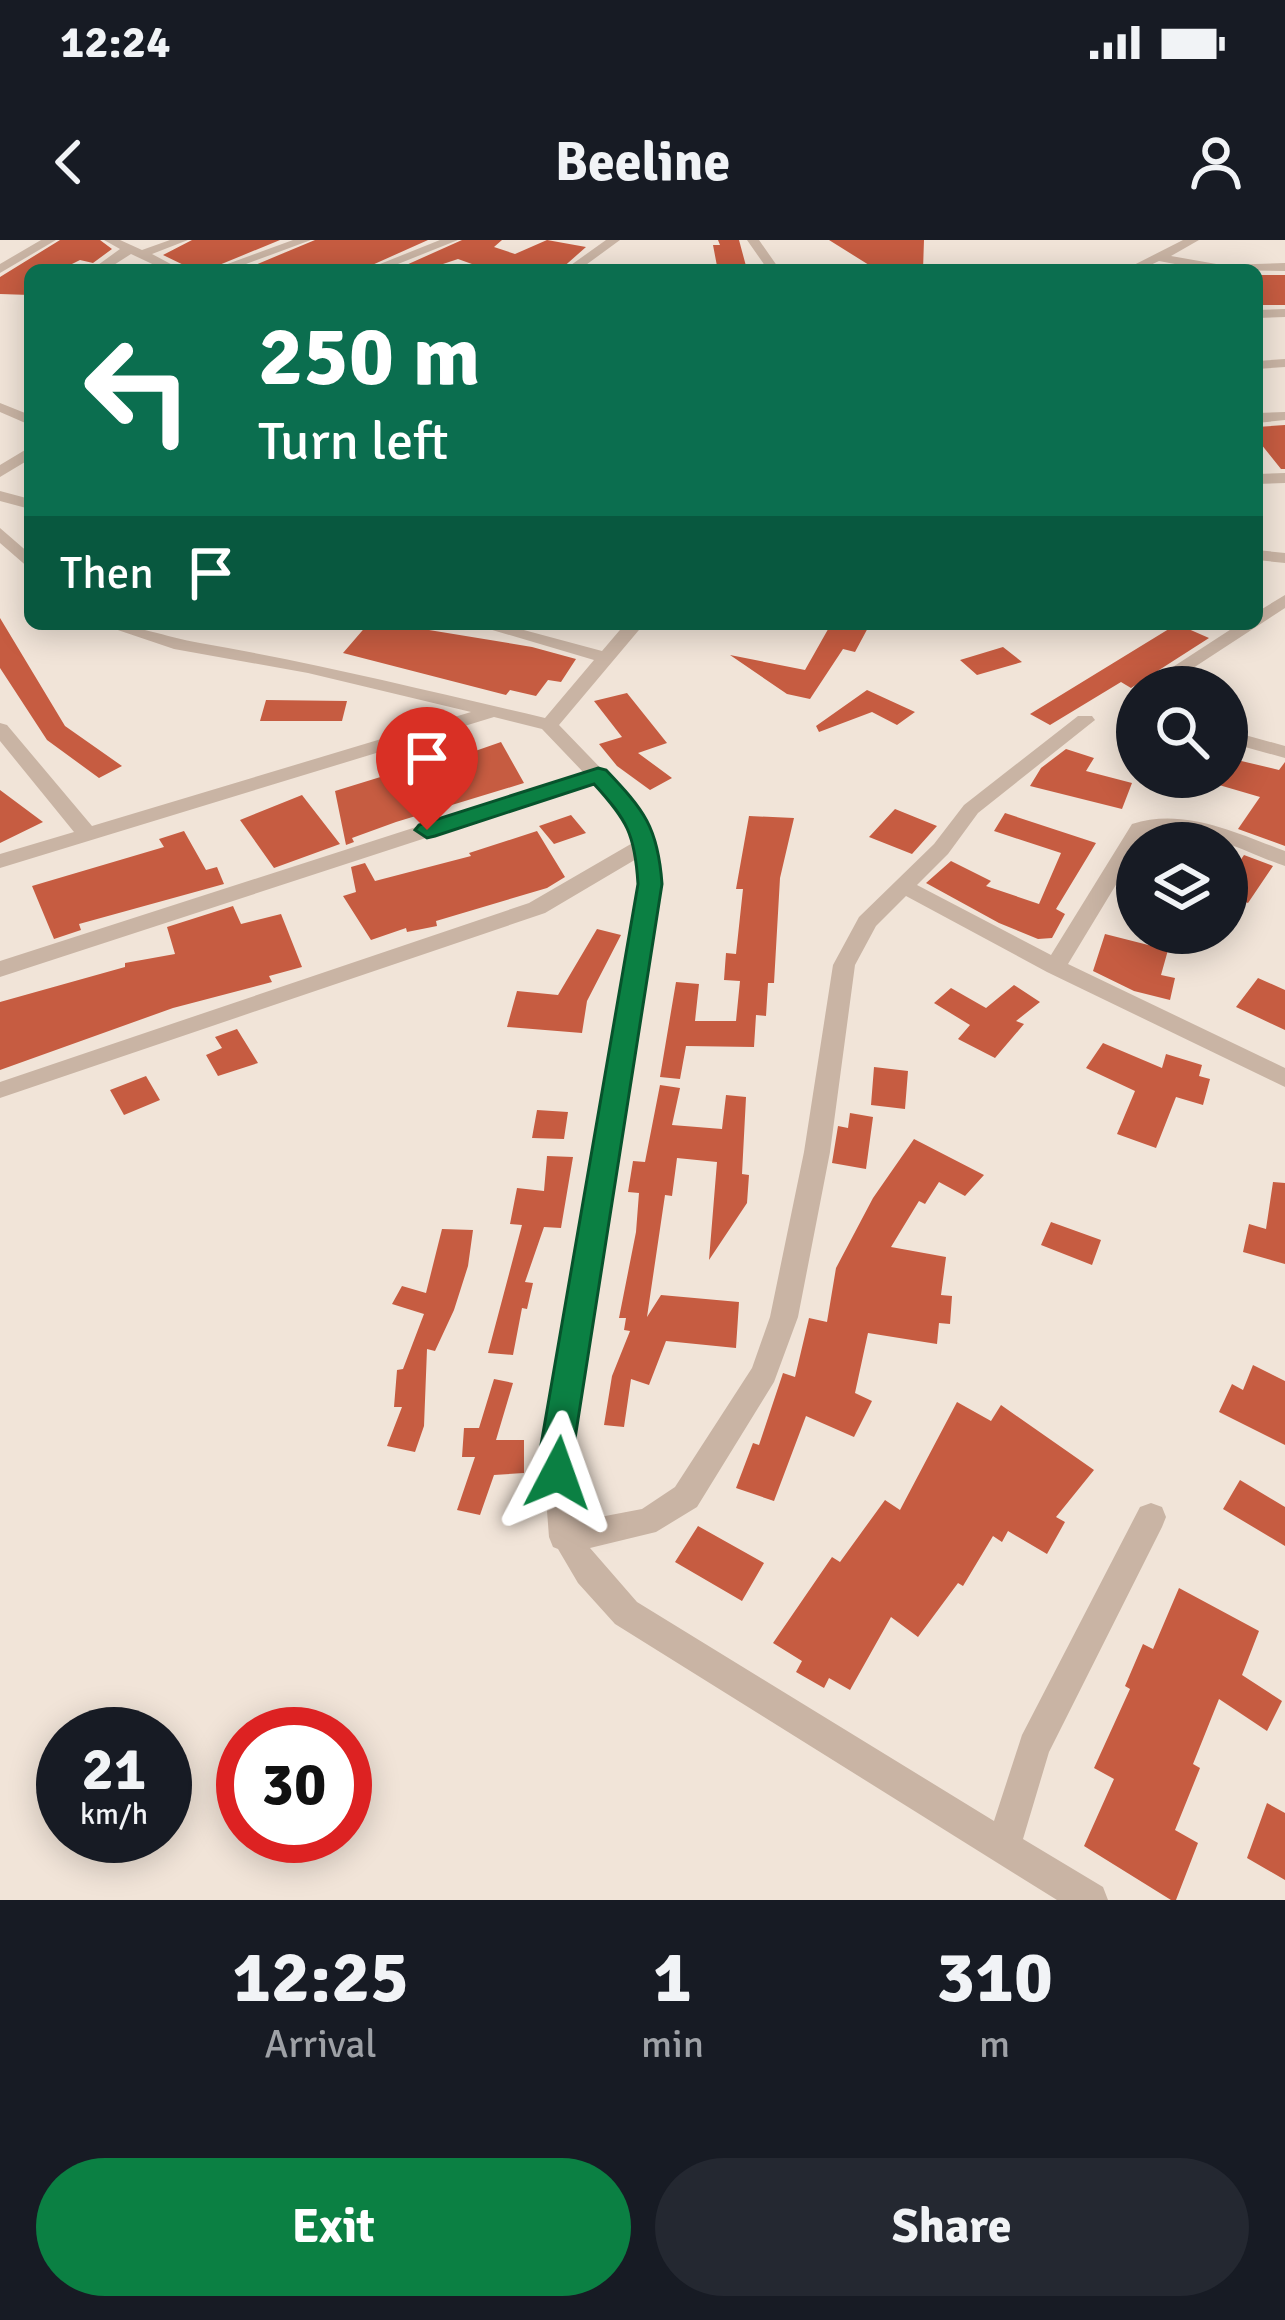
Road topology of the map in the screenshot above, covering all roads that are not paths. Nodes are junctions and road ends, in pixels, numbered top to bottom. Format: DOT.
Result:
graph roads {
  1 [pos="50,240"];
  2 [pos="110,240"];
  3 [pos="182,240"];
  4 [pos="305,240"];
  5 [pos="452,240"];
  6 [pos="614,240"];
  7 [pos="1192,240"];
  8 [pos="135,251"];
  9 [pos="1159,257"];
  10 [pos="109,264"];
  11 [pos="163,264"];
  12 [pos="235,264"];
  13 [pos="387,264"];
  14 [pos="579,264"];
  15 [pos="1143,264"];
  16 [pos="1196,264"];
  17 [pos="0,269"];
  18 [pos="0,532"];
  19 [pos="24,558"];
  20 [pos="128,630"];
  21 [pos="503,630"];
  22 [pos="630,630"];
  23 [pos="1241,630"];
  24 [pos="607,658"];
  25 [pos="1184,666"];
  26 [pos="490,712"];
  27 [pos="1085,720"];
  28 [pos="549,725"];
  29 [pos="0,730"];
  30 [pos="1248,742"];
  31 [pos="1285,752"];
  32 [pos="598,775"];
  33 [pos="88,835"];
  34 [pos="647,843"];
  35 [pos="1285,859"];
  36 [pos="0,861"];
  37 [pos="903,886"];
  38 [pos="1055,967"];
  39 [pos="0,969"];
  40 [pos="1285,1078"];
  41 [pos="4,1090"];
  42 [pos="1151,1517"];
  43 [pos="564,1537"];
  44 [pos="1003,1848"];
  45 [pos="1090,1900"];
  1 -- 17 [label="street"];
  2 -- 8 [label="street"];
  3 -- 8 [label="street"];
  4 -- 12 [label="street"];
  5 -- 13 [label="street"];
  6 -- 14 [label="street"];
  7 -- 9 [label="street"];
  8 -- 10 [label="street"];
  8 -- 11 [label="street"];
  9 -- 15 [label="street"];
  9 -- 16 [label="street"];
  18 -- 19 [label="street"];
  20 -- 26 [label="street"];
  21 -- 24 [label="street"];
  22 -- 24 [label="street"];
  23 -- 25 [label="street"];
  24 -- 28 [label="street"];
  26 -- 28 [label="street"];
  26 -- 33 [label="street"];
  27 -- 37 [label="street"];
  28 -- 32 [label="street"];
  29 -- 33 [label="street"];
  30 -- 31 [label="street"];
  32 -- 34 [label="street"];
  32 -- 39 [label="street"];
  33 -- 36 [label="street"];
  34 -- 41 [label="street"];
  34 -- 43 [label="street"];
  35 -- 38 [label="street"];
  37 -- 38 [label="street"];
  37 -- 43 [label="street"];
  38 -- 40 [label="street"];
  42 -- 44 [label="street"];
  43 -- 44 [label="street"];
  44 -- 45 [label="street"];
}
